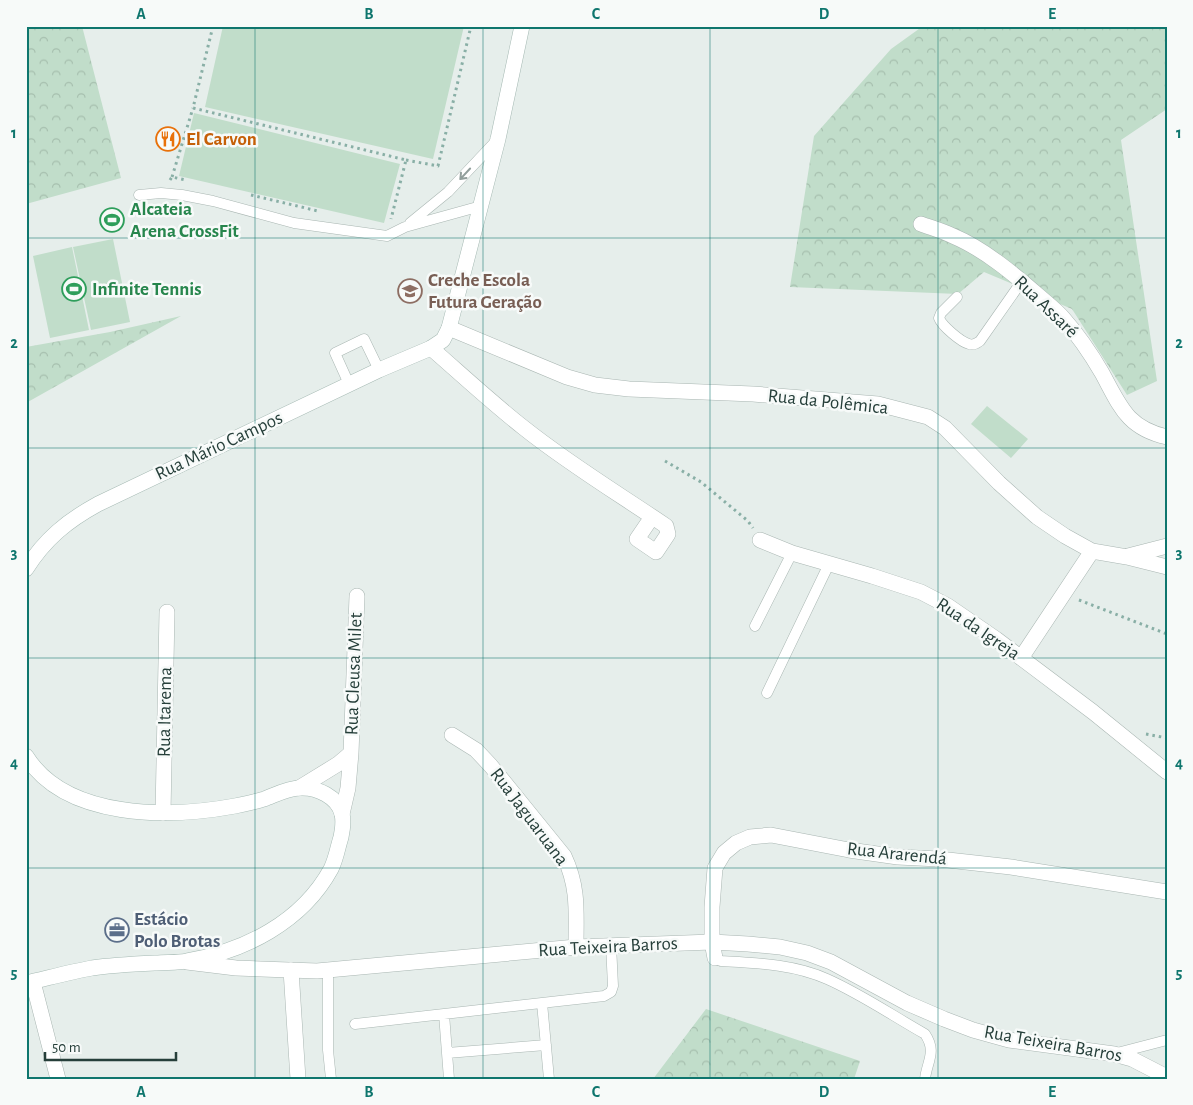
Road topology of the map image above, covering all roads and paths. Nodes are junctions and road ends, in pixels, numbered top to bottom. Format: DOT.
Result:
graph roads {
  1 [pos="213,26"];
  2 [pos="471,26"];
  3 [pos="522,26"];
  4 [pos="193,108"];
  5 [pos="498,139"];
  6 [pos="406,160"];
  7 [pos="172,177"];
  8 [pos="191,181"];
  9 [pos="161,193"];
  10 [pos="247,194"];
  11 [pos="139,195"];
  12 [pos="481,206"];
  13 [pos="322,212"];
  14 [pos="921,224"];
  15 [pos="388,227"];
  16 [pos="405,227"];
  17 [pos="1022,281"];
  18 [pos="957,297"];
  19 [pos="449,328"];
  20 [pos="431,348"];
  21 [pos="379,370"];
  22 [pos="349,384"];
  23 [pos="1167,438"];
  24 [pos="665,461"];
  25 [pos="652,517"];
  26 [pos="760,540"];
  27 [pos="1167,546"];
  28 [pos="1092,551"];
  29 [pos="792,553"];
  30 [pos="1127,557"];
  31 [pos="829,564"];
  32 [pos="1167,567"];
  33 [pos="26,569"];
  34 [pos="357,596"];
  35 [pos="1063,596"];
  36 [pos="167,612"];
  37 [pos="756,626"];
  38 [pos="1167,634"];
  39 [pos="1021,658"];
  40 [pos="767,693"];
  41 [pos="452,735"];
  42 [pos="351,753"];
  43 [pos="26,756"];
  44 [pos="1167,772"];
  45 [pos="299,788"];
  46 [pos="163,813"];
  47 [pos="342,814"];
  48 [pos="1167,892"];
  49 [pos="712,942"];
  50 [pos="611,945"];
  51 [pos="576,947"];
  52 [pos="715,958"];
  53 [pos="186,962"];
  54 [pos="291,970"];
  55 [pos="328,970"];
  56 [pos="30,983"];
  57 [pos="542,1003"];
  58 [pos="444,1014"];
  59 [pos="354,1024"];
  60 [pos="1167,1040"];
  61 [pos="546,1045"];
  62 [pos="447,1053"];
  63 [pos="1114,1054"];
  64 [pos="1167,1077"];
  65 [pos="58,1079"];
  66 [pos="298,1079"];
  67 [pos="331,1079"];
  68 [pos="449,1079"];
  69 [pos="549,1079"];
  70 [pos="926,1079"];
  1 -- 4 [label="path"];
  2 -- 6 [label="path"];
  3 -- 5 [label="street"];
  4 -- 6 [label="path"];
  4 -- 7 [label="path"];
  5 -- 12 [label="street"];
  5 -- 16 [label="lane, one-way"];
  6 -- 15 [label="path"];
  7 -- 8 [label="path"];
  7 -- 9 [label="path"];
  9 -- 11 [label="lane"];
  9 -- 16 [label="lane"];
  10 -- 13 [label="path"];
  12 -- 16 [label="lane"];
  12 -- 19 [label="street"];
  14 -- 17 [label="street, Rua Assaré"];
  17 -- 18 [label="lane"];
  17 -- 23 [label="street, Rua Assaré"];
  19 -- 20 [label="street"];
  19 -- 28 [label="street, Rua da Polêmica"];
  20 -- 21 [label="street, Rua Mário Campos"];
  20 -- 25 [label="street"];
  21 -- 22 [label="street, Rua Mário Campos"];
  21 -- 22 [label="lane"];
  22 -- 33 [label="street, Rua Mário Campos"];
  24 -- 26 [label="path"];
  26 -- 29 [label="street, Rua da Igreja"];
  27 -- 30 [label="street"];
  28 -- 30 [label="street, Rua da Polêmica"];
  28 -- 35 [label="street"];
  29 -- 31 [label="street, Rua da Igreja"];
  29 -- 37 [label="lane"];
  30 -- 32 [label="street, Rua da Polêmica"];
  31 -- 39 [label="street, Rua da Igreja"];
  31 -- 40 [label="lane"];
  34 -- 42 [label="street, Rua Cleusa Milet"];
  35 -- 38 [label="path"];
  35 -- 39 [label="street"];
  36 -- 46 [label="street, Rua Itarema"];
  39 -- 44 [label="street, Rua da Igreja"];
  41 -- 51 [label="street, Rua Jaguaruana"];
  42 -- 45 [label="street, Rua Cleusa Milet"];
  42 -- 47 [label="street, Rua Cleusa Milet"];
  43 -- 46 [label="street"];
  45 -- 46 [label="street"];
  45 -- 47 [label="street"];
  47 -- 53 [label="street, Rua Cleusa Milet"];
  48 -- 49 [label="street, Rua Ararendá"];
  49 -- 50 [label="street, Rua Teixeira Barros"];
  49 -- 52 [label="street, Rua Ararendá"];
  49 -- 63 [label="street, Rua Teixeira Barros"];
  50 -- 51 [label="street, Rua Teixeira Barros"];
  50 -- 57 [label="lane"];
  51 -- 55 [label="street, Rua Teixeira Barros"];
  52 -- 70 [label="lane"];
  53 -- 54 [label="street, Rua Teixeira Barros"];
  53 -- 56 [label="street, Rua Teixeira Barros"];
  54 -- 55 [label="street, Rua Teixeira Barros"];
  54 -- 66 [label="street"];
  55 -- 67 [label="lane"];
  56 -- 65 [label="street"];
  57 -- 58 [label="lane"];
  57 -- 61 [label="lane"];
  58 -- 59 [label="lane"];
  58 -- 62 [label="lane"];
  60 -- 63 [label="lane"];
  61 -- 62 [label="lane"];
  61 -- 69 [label="lane"];
  62 -- 68 [label="lane"];
  63 -- 64 [label="street, Rua Teixeira Barros"];
}
